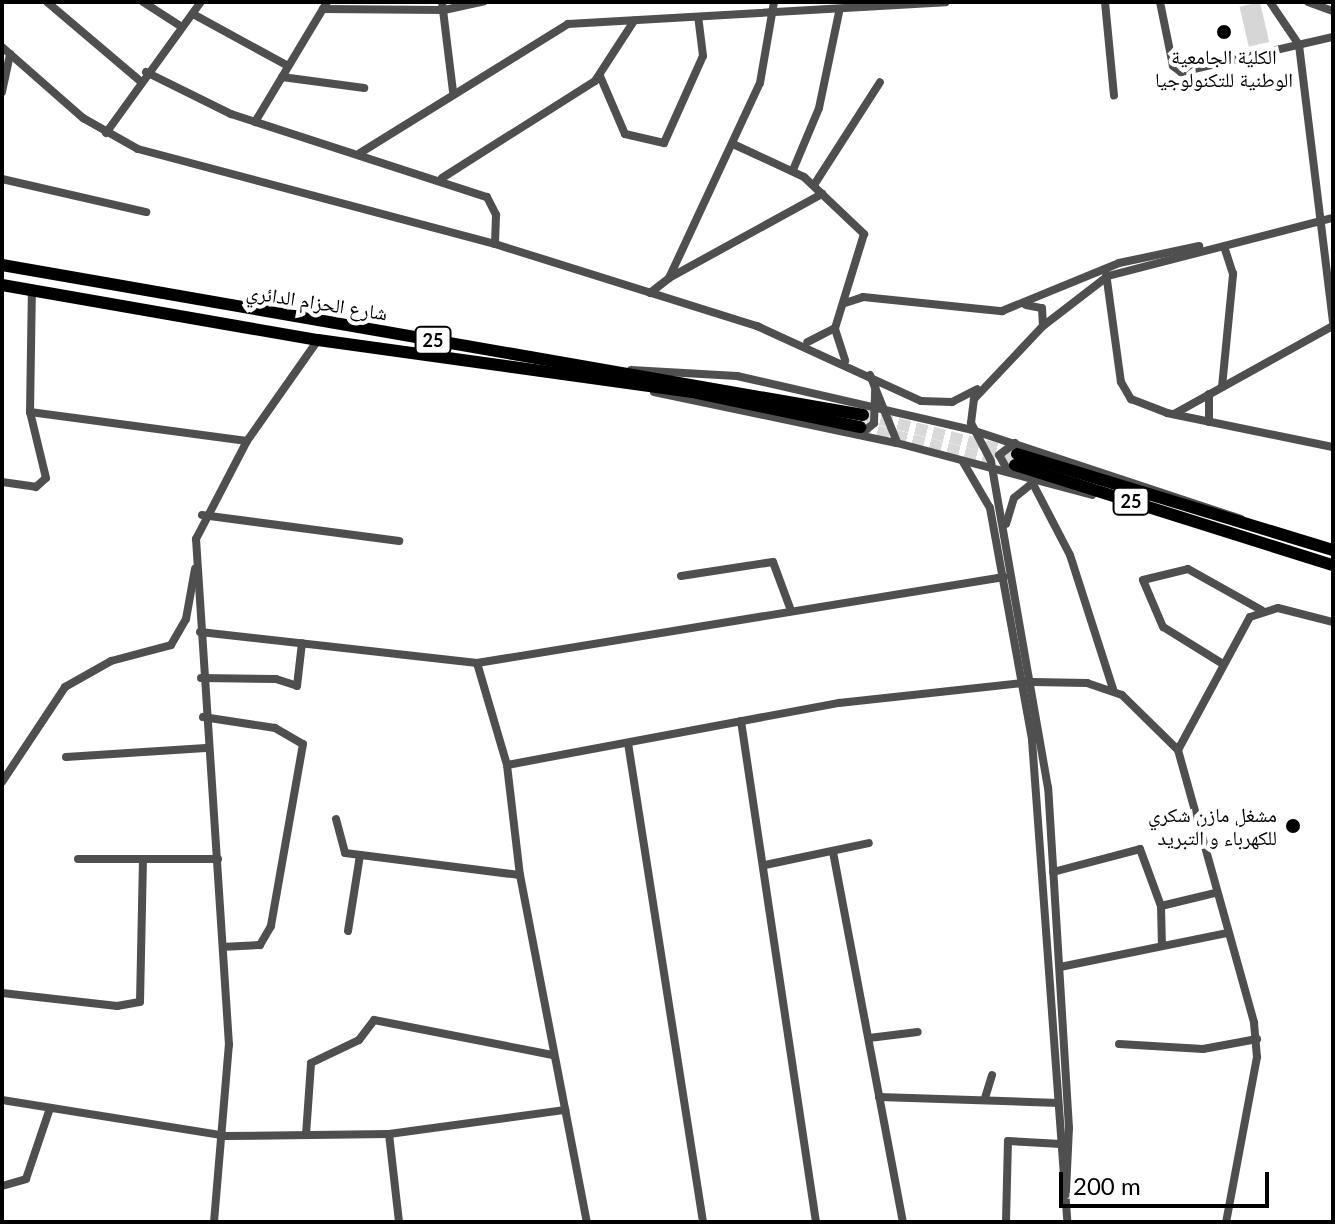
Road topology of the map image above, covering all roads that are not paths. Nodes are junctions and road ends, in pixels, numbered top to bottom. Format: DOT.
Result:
graph roads {
  1 [pos="47,2"];
  2 [pos="143,2"];
  3 [pos="201,2"];
  4 [pos="483,2"];
  5 [pos="774,2"];
  6 [pos="945,2"];
  7 [pos="1105,2"];
  8 [pos="1160,2"];
  9 [pos="1270,2"];
  10 [pos="1308,2"];
  11 [pos="325,6"];
  12 [pos="443,6"];
  13 [pos="1333,11"];
  14 [pos="839,12"];
  15 [pos="193,14"];
  16 [pos="772,14"];
  17 [pos="698,18"];
  18 [pos="634,21"];
  19 [pos="182,27"];
  20 [pos="1333,37"];
  21 [pos="1299,45"];
  22 [pos="2,47"];
  23 [pos="10,54"];
  24 [pos="288,66"];
  25 [pos="146,72"];
  26 [pos="600,76"];
  27 [pos="282,77"];
  28 [pos="140,81"];
  29 [pos="880,82"];
  30 [pos="364,88"];
  31 [pos="453,91"];
  32 [pos="2,92"];
  33 [pos="1114,96"];
  34 [pos="255,122"];
  35 [pos="106,133"];
  36 [pos="733,144"];
  37 [pos="360,153"];
  38 [pos="793,170"];
  39 [pos="442,178"];
  40 [pos="2,179"];
  41 [pos="814,185"];
  42 [pos="822,194"];
  43 [pos="146,212"];
  44 [pos="1333,217"];
  45 [pos="1322,219"];
  46 [pos="495,244"];
  47 [pos="1224,246"];
  48 [pos="2,265"];
  49 [pos="1106,272"];
  50 [pos="856,274"];
  51 [pos="669,278"];
  52 [pos="2,285"];
  53 [pos="32,290"];
  54 [pos="650,293"];
  55 [pos="1330,295"];
  56 [pos="863,297"];
  57 [pos="845,303"];
  58 [pos="1022,305"];
  59 [pos="1333,324"];
  60 [pos="1043,326"];
  61 [pos="835,328"];
  62 [pos="318,340"];
  63 [pos="802,342"];
  64 [pos="849,365"];
  65 [pos="870,375"];
  66 [pos="875,385"];
  67 [pos="981,386"];
  68 [pos="1222,387"];
  69 [pos="1209,394"];
  70 [pos="887,409"];
  71 [pos="30,412"];
  72 [pos="971,413"];
  73 [pos="1173,414"];
  74 [pos="864,421"];
  75 [pos="1209,422"];
  76 [pos="972,430"];
  77 [pos="987,434"];
  78 [pos="247,441"];
  79 [pos="897,443"];
  80 [pos="1333,447"];
  81 [pos="1014,459"];
  82 [pos="963,462"];
  83 [pos="992,468"];
  84 [pos="1035,481"];
  85 [pos="2,482"];
  86 [pos="202,515"];
  87 [pos="1248,530"];
  88 [pos="1005,533"];
  89 [pos="399,541"];
  90 [pos="1333,550"];
  91 [pos="1005,560"];
  92 [pos="1333,565"];
  93 [pos="196,568"];
  94 [pos="681,576"];
  95 [pos="1004,577"];
  96 [pos="790,608"];
  97 [pos="1261,610"];
  98 [pos="1333,622"];
  99 [pos="200,632"];
  100 [pos="302,643"];
  101 [pos="477,663"];
  102 [pos="1223,664"];
  103 [pos="201,678"];
  104 [pos="1022,682"];
  105 [pos="1033,682"];
  106 [pos="1113,689"];
  107 [pos="203,717"];
  108 [pos="741,721"];
  109 [pos="628,743"];
  110 [pos="206,748"];
  111 [pos="1178,750"];
  112 [pos="66,757"];
  113 [pos="507,765"];
  114 [pos="2,782"];
  115 [pos="336,819"];
  116 [pos="869,843"];
  117 [pos="833,852"];
  118 [pos="360,855"];
  119 [pos="78,859"];
  120 [pos="218,859"];
  121 [pos="143,861"];
  122 [pos="765,865"];
  123 [pos="1053,872"];
  124 [pos="520,875"];
  125 [pos="1215,893"];
  126 [pos="1161,906"];
  127 [pos="348,931"];
  128 [pos="1227,933"];
  129 [pos="1162,946"];
  130 [pos="226,947"];
  131 [pos="1060,967"];
  132 [pos="2,993"];
  133 [pos="918,1032"];
  134 [pos="869,1038"];
  135 [pos="1257,1039"];
  136 [pos="1119,1044"];
  137 [pos="553,1055"];
  138 [pos="992,1075"];
  139 [pos="879,1097"];
  140 [pos="985,1098"];
  141 [pos="2,1100"];
  142 [pos="1058,1103"];
  143 [pos="50,1108"];
  144 [pos="565,1110"];
  145 [pos="389,1134"];
  146 [pos="306,1135"];
  147 [pos="226,1136"];
  148 [pos="1061,1144"];
  149 [pos="2,1186"];
  150 [pos="1066,1191"];
  151 [pos="214,1222"];
  152 [pos="399,1222"];
  153 [pos="587,1222"];
  154 [pos="703,1222"];
  155 [pos="816,1222"];
  156 [pos="903,1222"];
  157 [pos="1006,1222"];
  158 [pos="1067,1222"];
  159 [pos="1226,1222"];
  1 -- 28 [label="street"];
  2 -- 19 [label="street"];
  3 -- 15 [label="street"];
  4 -- 12 [label="street"];
  5 -- 16 [label="street"];
  6 -- 14 [label="street"];
  7 -- 33 [label="street"];
  8 -- 21 [label="street"];
  9 -- 21 [label="street"];
  10 -- 13 [label="street"];
  11 -- 12 [label="street"];
  11 -- 24 [label="street"];
  12 -- 31 [label="street"];
  14 -- 16 [label="street"];
  14 -- 38 [label="street"];
  15 -- 19 [label="street"];
  15 -- 24 [label="street"];
  16 -- 17 [label="street"];
  16 -- 36 [label="street"];
  17 -- 18 [label="street"];
  17 -- 26 [label="street"];
  18 -- 26 [label="street"];
  18 -- 31 [label="street"];
  19 -- 25 [label="street"];
  20 -- 21 [label="street"];
  21 -- 45 [label="street"];
  22 -- 23 [label="street"];
  23 -- 32 [label="street"];
  23 -- 35 [label="street"];
  24 -- 27 [label="street"];
  25 -- 28 [label="street"];
  25 -- 34 [label="street"];
  26 -- 39 [label="street"];
  27 -- 30 [label="street"];
  27 -- 34 [label="street"];
  28 -- 35 [label="street"];
  29 -- 41 [label="street"];
  31 -- 37 [label="street"];
  34 -- 37 [label="street"];
  35 -- 46 [label="street"];
  36 -- 38 [label="street"];
  36 -- 51 [label="street"];
  37 -- 39 [label="street"];
  38 -- 41 [label="street"];
  39 -- 46 [label="street"];
  40 -- 43 [label="street"];
  41 -- 42 [label="street"];
  42 -- 50 [label="street"];
  42 -- 51 [label="street"];
  44 -- 45 [label="street"];
  45 -- 47 [label="street"];
  45 -- 49 [label="street"];
  45 -- 55 [label="street"];
  46 -- 54 [label="street"];
  47 -- 49 [label="street"];
  47 -- 68 [label="street"];
  48 -- 74 [label="highway, شارع الحزام الدائري / 25"];
  49 -- 58 [label="street"];
  49 -- 60 [label="street"];
  49 -- 73 [label="street"];
  50 -- 56 [label="street"];
  50 -- 57 [label="street"];
  51 -- 54 [label="street"];
  52 -- 53 [label="highway, شارع الحزام الدائري / 25"];
  53 -- 62 [label="highway, شارع الحزام الدائري / 25"];
  53 -- 71 [label="street"];
  54 -- 63 [label="street"];
  55 -- 59 [label="street"];
  56 -- 57 [label="street"];
  56 -- 58 [label="street"];
  57 -- 61 [label="street"];
  58 -- 60 [label="street"];
  59 -- 68 [label="street"];
  60 -- 67 [label="street"];
  61 -- 63 [label="street"];
  61 -- 64 [label="street"];
  62 -- 74 [label="highway, شارع الحزام الدائري / 25"];
  62 -- 78 [label="street"];
  63 -- 64 [label="street"];
  64 -- 65 [label="street"];
  65 -- 66 [label="street"];
  65 -- 67 [label="street"];
  66 -- 70 [label="street"];
  66 -- 74 [label="street"];
  67 -- 72 [label="street"];
  68 -- 69 [label="street"];
  69 -- 73 [label="street"];
  69 -- 75 [label="street"];
  70 -- 74 [label="street"];
  70 -- 76 [label="street"];
  70 -- 79 [label="street"];
  71 -- 78 [label="street"];
  71 -- 85 [label="street"];
  72 -- 76 [label="street"];
  72 -- 77 [label="street"];
  73 -- 75 [label="street"];
  74 -- 79 [label="street"];
  75 -- 80 [label="street"];
  76 -- 77 [label="street"];
  76 -- 83 [label="street"];
  77 -- 81 [label="street"];
  78 -- 86 [label="street"];
  79 -- 82 [label="street"];
  81 -- 83 [label="street"];
  81 -- 84 [label="street"];
  81 -- 87 [label="highway, 25"];
  81 -- 87 [label="street"];
  82 -- 83 [label="street"];
  82 -- 91 [label="street"];
  83 -- 88 [label="street"];
  84 -- 87 [label="street"];
  84 -- 88 [label="street"];
  84 -- 106 [label="street"];
  86 -- 89 [label="street"];
  86 -- 93 [label="street"];
  87 -- 90 [label="highway, 25"];
  87 -- 92 [label="highway, 25"];
  88 -- 91 [label="street"];
  91 -- 95 [label="street"];
  91 -- 105 [label="street"];
  93 -- 99 [label="street"];
  93 -- 114 [label="street"];
  94 -- 96 [label="street"];
  95 -- 96 [label="street"];
  95 -- 104 [label="street"];
  96 -- 101 [label="street"];
  97 -- 98 [label="street"];
  97 -- 102 [label="street"];
  97 -- 102 [label="street"];
  99 -- 100 [label="street"];
  99 -- 103 [label="street"];
  100 -- 101 [label="street"];
  100 -- 103 [label="street"];
  101 -- 113 [label="street"];
  102 -- 111 [label="street"];
  103 -- 107 [label="street"];
  104 -- 105 [label="street"];
  104 -- 108 [label="street"];
  104 -- 142 [label="street"];
  105 -- 106 [label="street"];
  105 -- 123 [label="street"];
  106 -- 111 [label="street"];
  107 -- 110 [label="street"];
  107 -- 130 [label="street"];
  108 -- 109 [label="street"];
  108 -- 122 [label="street"];
  109 -- 113 [label="street"];
  109 -- 154 [label="street"];
  110 -- 112 [label="street"];
  110 -- 120 [label="street"];
  111 -- 125 [label="street"];
  113 -- 124 [label="street"];
  115 -- 118 [label="street"];
  116 -- 117 [label="street"];
  117 -- 122 [label="street"];
  117 -- 134 [label="street"];
  118 -- 124 [label="street"];
  118 -- 127 [label="street"];
  119 -- 121 [label="street"];
  120 -- 121 [label="street"];
  120 -- 130 [label="street"];
  121 -- 132 [label="street"];
  122 -- 155 [label="street"];
  123 -- 126 [label="street"];
  123 -- 131 [label="street"];
  124 -- 137 [label="street"];
  125 -- 126 [label="street"];
  125 -- 128 [label="street"];
  126 -- 129 [label="street"];
  128 -- 129 [label="street"];
  128 -- 135 [label="street"];
  129 -- 131 [label="street"];
  130 -- 147 [label="street"];
  131 -- 150 [label="street"];
  133 -- 134 [label="street"];
  134 -- 139 [label="street"];
  135 -- 136 [label="street"];
  135 -- 159 [label="street"];
  137 -- 144 [label="street"];
  137 -- 146 [label="street"];
  138 -- 140 [label="street"];
  139 -- 140 [label="street"];
  139 -- 156 [label="street"];
  140 -- 142 [label="street"];
  141 -- 143 [label="street"];
  142 -- 148 [label="street"];
  143 -- 147 [label="street"];
  143 -- 149 [label="street"];
  144 -- 145 [label="street"];
  144 -- 153 [label="street"];
  145 -- 146 [label="street"];
  145 -- 152 [label="street"];
  146 -- 147 [label="street"];
  147 -- 151 [label="street"];
  148 -- 150 [label="street"];
  148 -- 157 [label="street"];
  150 -- 158 [label="street"];
}
